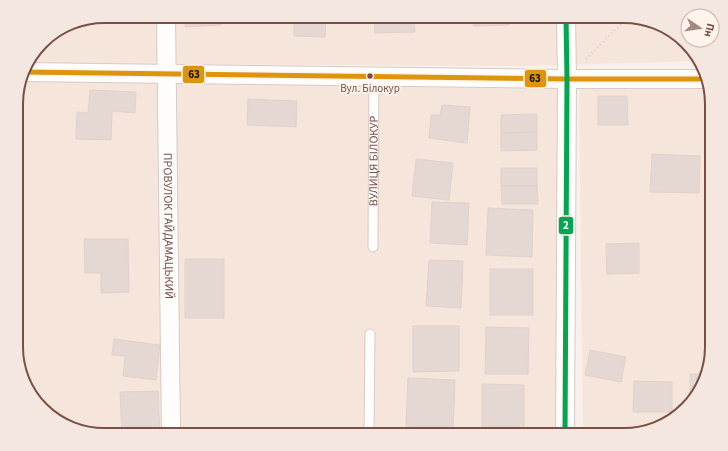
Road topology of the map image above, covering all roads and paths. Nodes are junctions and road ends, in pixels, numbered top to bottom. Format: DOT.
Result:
graph roads {
  1 [pos="166,23"];
  2 [pos="566,23"];
  3 [pos="622,23"];
  4 [pos="29,72"];
  5 [pos="166,73"];
  6 [pos="374,76"];
  7 [pos="567,79"];
  8 [pos="701,79"];
  9 [pos="373,246"];
  10 [pos="370,334"];
  11 [pos="172,428"];
  12 [pos="369,428"];
  13 [pos="565,428"];
  1 -- 5 [label="street, ПРОВУЛОК ГАЙДАМАЦЬКИЙ"];
  2 -- 7 [label="street"];
  3 -- 7 [label="path"];
  4 -- 5 [label="street"];
  5 -- 6 [label="street"];
  5 -- 11 [label="street, ПРОВУЛОК ГАЙДАМАЦЬКИЙ"];
  6 -- 7 [label="street"];
  6 -- 9 [label="lane, ВУЛИЦЯ БІЛОКУР"];
  7 -- 8 [label="street"];
  7 -- 13 [label="street"];
  10 -- 12 [label="lane"];
}
